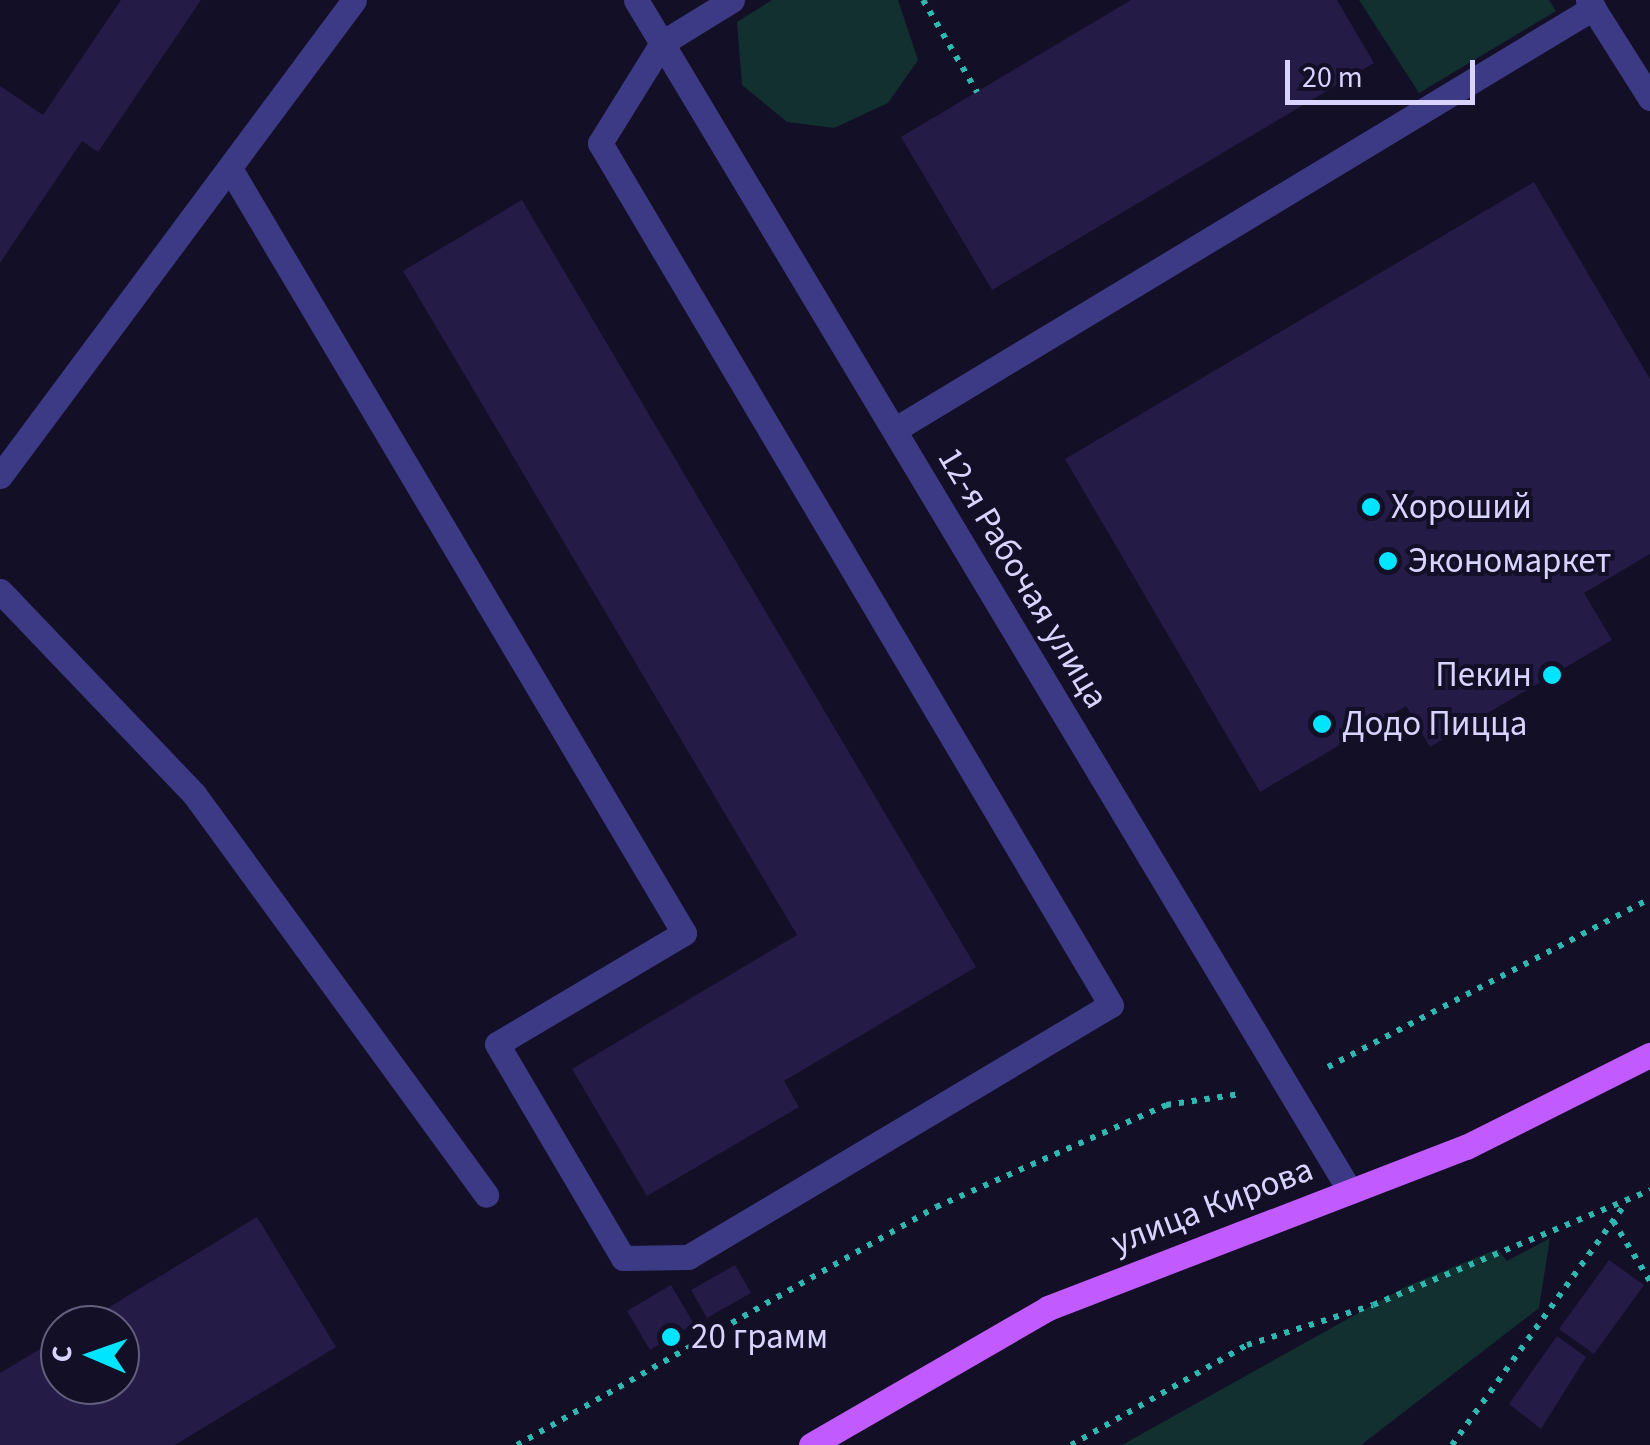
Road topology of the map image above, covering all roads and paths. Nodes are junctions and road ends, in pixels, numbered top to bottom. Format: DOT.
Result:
graph roads {
  1 [pos="354,0"];
  2 [pos="636,0"];
  3 [pos="732,0"];
  4 [pos="922,0"];
  5 [pos="1591,4"];
  6 [pos="662,43"];
  7 [pos="977,92"];
  8 [pos="1650,98"];
  9 [pos="232,172"];
  10 [pos="894,430"];
  11 [pos="0,476"];
  12 [pos="0,592"];
  13 [pos="1650,899"];
  14 [pos="1650,1054"];
  15 [pos="1287,1086"];
  16 [pos="1650,1190"];
  17 [pos="1350,1191"];
  18 [pos="486,1195"];
  19 [pos="1627,1202"];
  20 [pos="1614,1221"];
  21 [pos="1650,1281"];
  22 [pos="517,1445"];
  23 [pos="811,1445"];
  24 [pos="1070,1445"];
  25 [pos="1452,1445"];
  1 -- 9 [label="street"];
  2 -- 6 [label="street, 12-я Рабочая улица"];
  3 -- 6 [label="street"];
  4 -- 7 [label="path"];
  5 -- 8 [label="street"];
  5 -- 10 [label="street"];
  6 -- 9 [label="street"];
  6 -- 10 [label="street, 12-я Рабочая улица"];
  9 -- 11 [label="street"];
  10 -- 15 [label="street, 12-я Рабочая улица"];
  12 -- 18 [label="street"];
  13 -- 15 [label="path"];
  14 -- 17 [label="main road, улица Кирова"];
  15 -- 17 [label="street, 12-я Рабочая улица"];
  15 -- 22 [label="path"];
  16 -- 19 [label="path"];
  17 -- 23 [label="main road, улица Кирова"];
  19 -- 20 [label="path"];
  19 -- 24 [label="path"];
  20 -- 21 [label="path"];
  20 -- 25 [label="path"];
}
